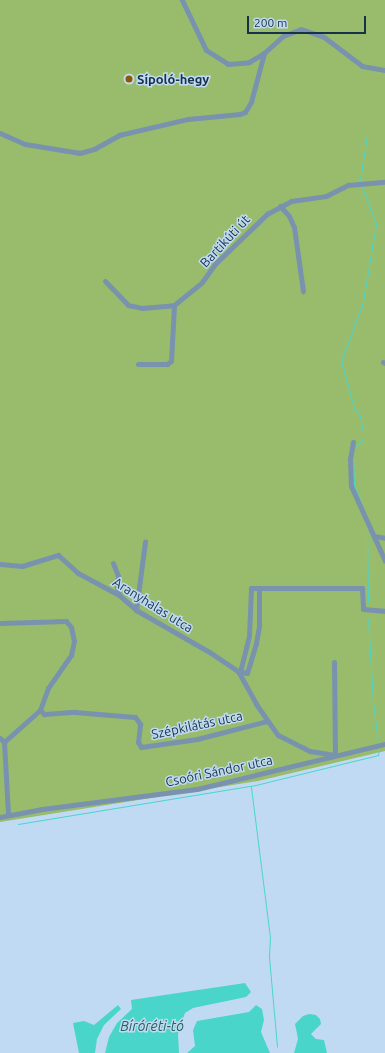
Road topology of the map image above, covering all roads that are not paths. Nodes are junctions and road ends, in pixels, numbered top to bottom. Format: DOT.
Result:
graph roads {
  1 [pos="182,0"];
  2 [pos="264,53"];
  3 [pos="385,70"];
  4 [pos="0,133"];
  5 [pos="385,182"];
  6 [pos="280,206"];
  7 [pos="105,281"];
  8 [pos="303,291"];
  9 [pos="174,305"];
  10 [pos="138,364"];
  11 [pos="353,442"];
  12 [pos="374,536"];
  13 [pos="385,538"];
  14 [pos="146,542"];
  15 [pos="385,561"];
  16 [pos="113,563"];
  17 [pos="0,564"];
  18 [pos="259,588"];
  19 [pos="119,596"];
  20 [pos="136,610"];
  21 [pos="385,611"];
  22 [pos="0,623"];
  23 [pos="334,662"];
  24 [pos="239,672"];
  25 [pos="40,710"];
  26 [pos="267,721"];
  27 [pos="0,738"];
  28 [pos="4,742"];
  29 [pos="385,744"];
  30 [pos="335,755"];
  31 [pos="8,814"];
  32 [pos="0,817"];
  1 -- 2 [label="street"];
  2 -- 3 [label="street"];
  2 -- 4 [label="street"];
  5 -- 6 [label="street, Bartikúti út"];
  6 -- 8 [label="street"];
  6 -- 9 [label="street, Bartikúti út"];
  7 -- 9 [label="street"];
  9 -- 10 [label="street"];
  11 -- 12 [label="street"];
  12 -- 13 [label="street"];
  12 -- 15 [label="street"];
  14 -- 20 [label="street"];
  16 -- 19 [label="street"];
  17 -- 19 [label="street, Aranyhalas utca"];
  18 -- 21 [label="street"];
  18 -- 24 [label="street"];
  18 -- 24 [label="street"];
  19 -- 20 [label="street, Aranyhalas utca"];
  20 -- 24 [label="street, Aranyhalas utca"];
  22 -- 25 [label="street"];
  23 -- 30 [label="street"];
  24 -- 26 [label="street, Aranyhalas utca"];
  25 -- 26 [label="street, Szépkilátás utca"];
  25 -- 28 [label="street"];
  26 -- 30 [label="street, Aranyhalas utca"];
  27 -- 28 [label="street"];
  28 -- 31 [label="street"];
  29 -- 30 [label="street, Csoóri Sándor utca"];
  30 -- 31 [label="street, Csoóri Sándor utca"];
  31 -- 32 [label="street, Csoóri Sándor utca"];
}
